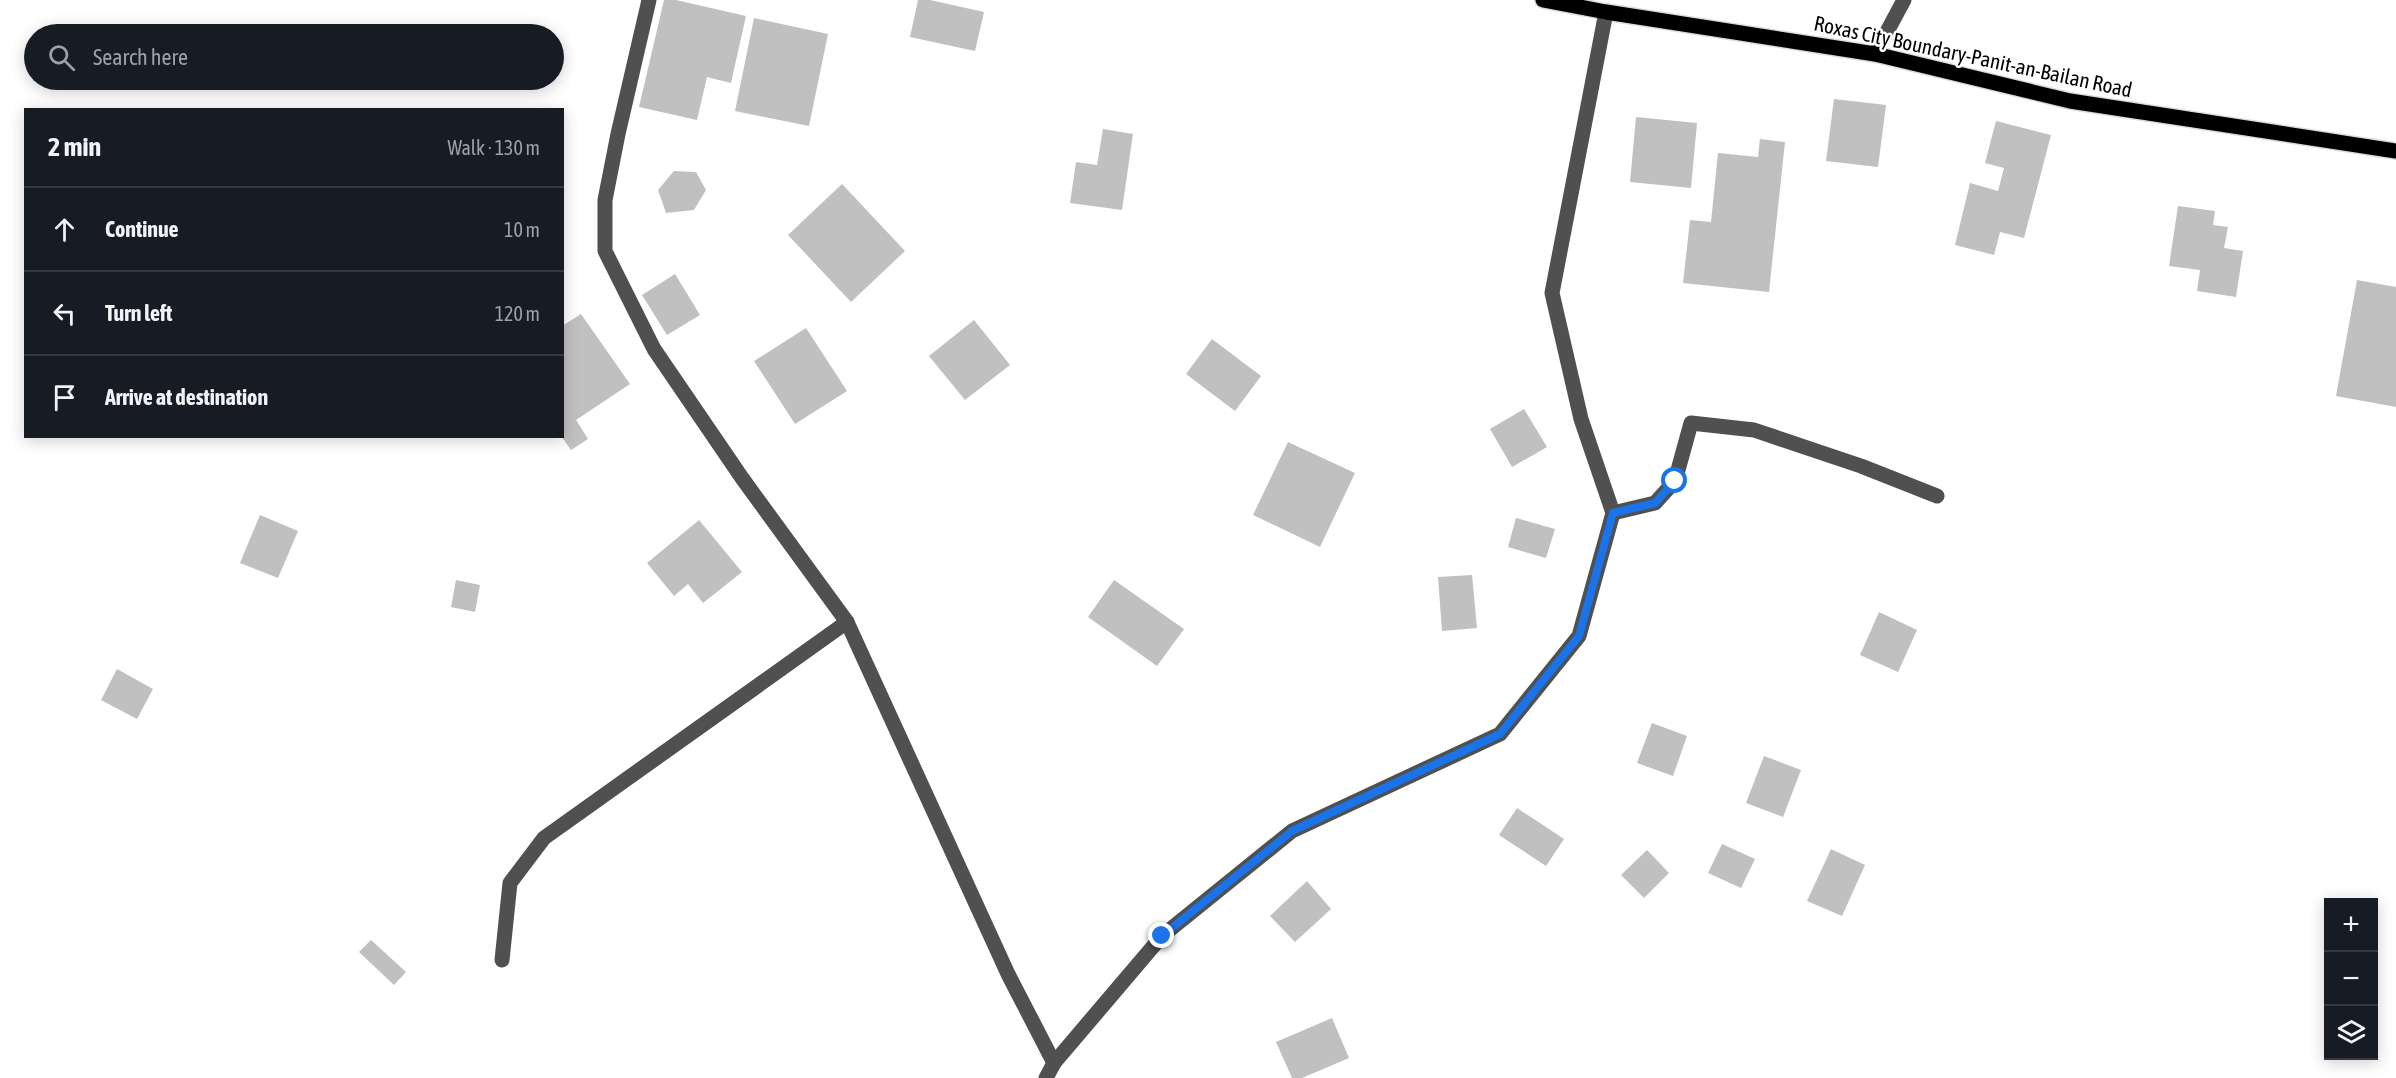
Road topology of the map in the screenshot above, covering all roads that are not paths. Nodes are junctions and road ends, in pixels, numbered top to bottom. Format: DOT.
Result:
graph roads {
  1 [pos="649,0"];
  2 [pos="1542,0"];
  3 [pos="1904,0"];
  4 [pos="1606,12"];
  5 [pos="1875,54"];
  6 [pos="2396,151"];
  7 [pos="1937,496"];
  8 [pos="1613,513"];
  9 [pos="847,622"];
  10 [pos="502,960"];
  11 [pos="1054,1063"];
  12 [pos="1046,1078"];
  1 -- 9 [label="street"];
  2 -- 4 [label="main road, Roxas City Boundary-Panit-an-Bailan Road"];
  3 -- 5 [label="street"];
  4 -- 5 [label="main road, Roxas City Boundary-Panit-an-Bailan Road"];
  4 -- 8 [label="street"];
  5 -- 6 [label="main road, Roxas City Boundary-Panit-an-Bailan Road"];
  7 -- 8 [label="street"];
  8 -- 11 [label="street"];
  9 -- 10 [label="street"];
  9 -- 11 [label="street"];
  11 -- 12 [label="street"];
}
